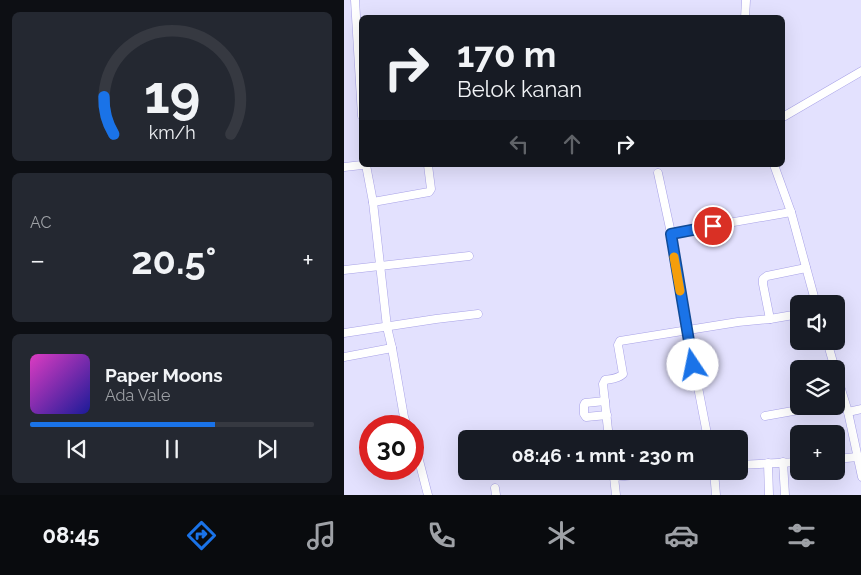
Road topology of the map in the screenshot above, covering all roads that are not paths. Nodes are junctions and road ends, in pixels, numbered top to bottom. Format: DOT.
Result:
graph roads {
  1 [pos="355,0"];
  2 [pos="746,0"];
  3 [pos="745,15"];
  4 [pos="359,66"];
  5 [pos="861,70"];
  6 [pos="785,115"];
  7 [pos="359,165"];
  8 [pos="344,167"];
  9 [pos="366,167"];
  10 [pos="428,167"];
  11 [pos="775,167"];
  12 [pos="658,173"];
  13 [pos="372,202"];
  14 [pos="791,212"];
  15 [pos="671,234"];
  16 [pos="469,256"];
  17 [pos="380,266"];
  18 [pos="806,268"];
  19 [pos="344,270"];
  20 [pos="814,295"];
  21 [pos="478,314"];
  22 [pos="790,315"];
  23 [pos="770,318"];
  24 [pos="387,327"];
  25 [pos="687,330"];
  26 [pos="344,333"];
  27 [pos="392,348"];
  28 [pos="344,357"];
  29 [pos="605,401"];
  30 [pos="845,402"];
  31 [pos="861,409"];
  32 [pos="790,412"];
  33 [pos="848,412"];
  34 [pos="607,414"];
  35 [pos="404,415"];
  36 [pos="765,416"];
  37 [pos="608,430"];
  38 [pos="706,430"];
  39 [pos="857,457"];
  40 [pos="845,458"];
  41 [pos="783,462"];
  42 [pos="790,462"];
  43 [pos="768,463"];
  44 [pos="748,464"];
  45 [pos="861,477"];
  46 [pos="424,480"];
  47 [pos="614,480"];
  48 [pos="715,480"];
  49 [pos="428,495"];
  50 [pos="616,495"];
  51 [pos="716,495"];
  52 [pos="769,495"];
  53 [pos="785,495"];
  1 -- 4 [label="street"];
  2 -- 3 [label="street"];
  5 -- 6 [label="street"];
  7 -- 8 [label="street"];
  9 -- 13 [label="street"];
  10 -- 13 [label="street"];
  11 -- 14 [label="street"];
  12 -- 15 [label="street"];
  13 -- 17 [label="street"];
  14 -- 15 [label="street"];
  14 -- 18 [label="street"];
  15 -- 25 [label="street"];
  16 -- 17 [label="street"];
  17 -- 19 [label="street"];
  17 -- 24 [label="street"];
  18 -- 20 [label="street"];
  18 -- 23 [label="street"];
  21 -- 24 [label="street"];
  22 -- 23 [label="street"];
  23 -- 25 [label="street"];
  24 -- 26 [label="street"];
  24 -- 27 [label="street"];
  25 -- 29 [label="street"];
  25 -- 38 [label="street"];
  27 -- 28 [label="street"];
  27 -- 35 [label="street"];
  29 -- 34 [label="street"];
  29 -- 34 [label="street"];
  30 -- 33 [label="street"];
  31 -- 33 [label="street"];
  32 -- 36 [label="street"];
  33 -- 39 [label="street"];
  34 -- 37 [label="street"];
  39 -- 40 [label="street"];
  39 -- 45 [label="street"];
  41 -- 42 [label="street"];
  41 -- 43 [label="street"];
  41 -- 53 [label="street"];
  43 -- 44 [label="street"];
  43 -- 52 [label="street"];
  46 -- 49 [label="street"];
  47 -- 50 [label="street"];
  48 -- 51 [label="street"];
}
